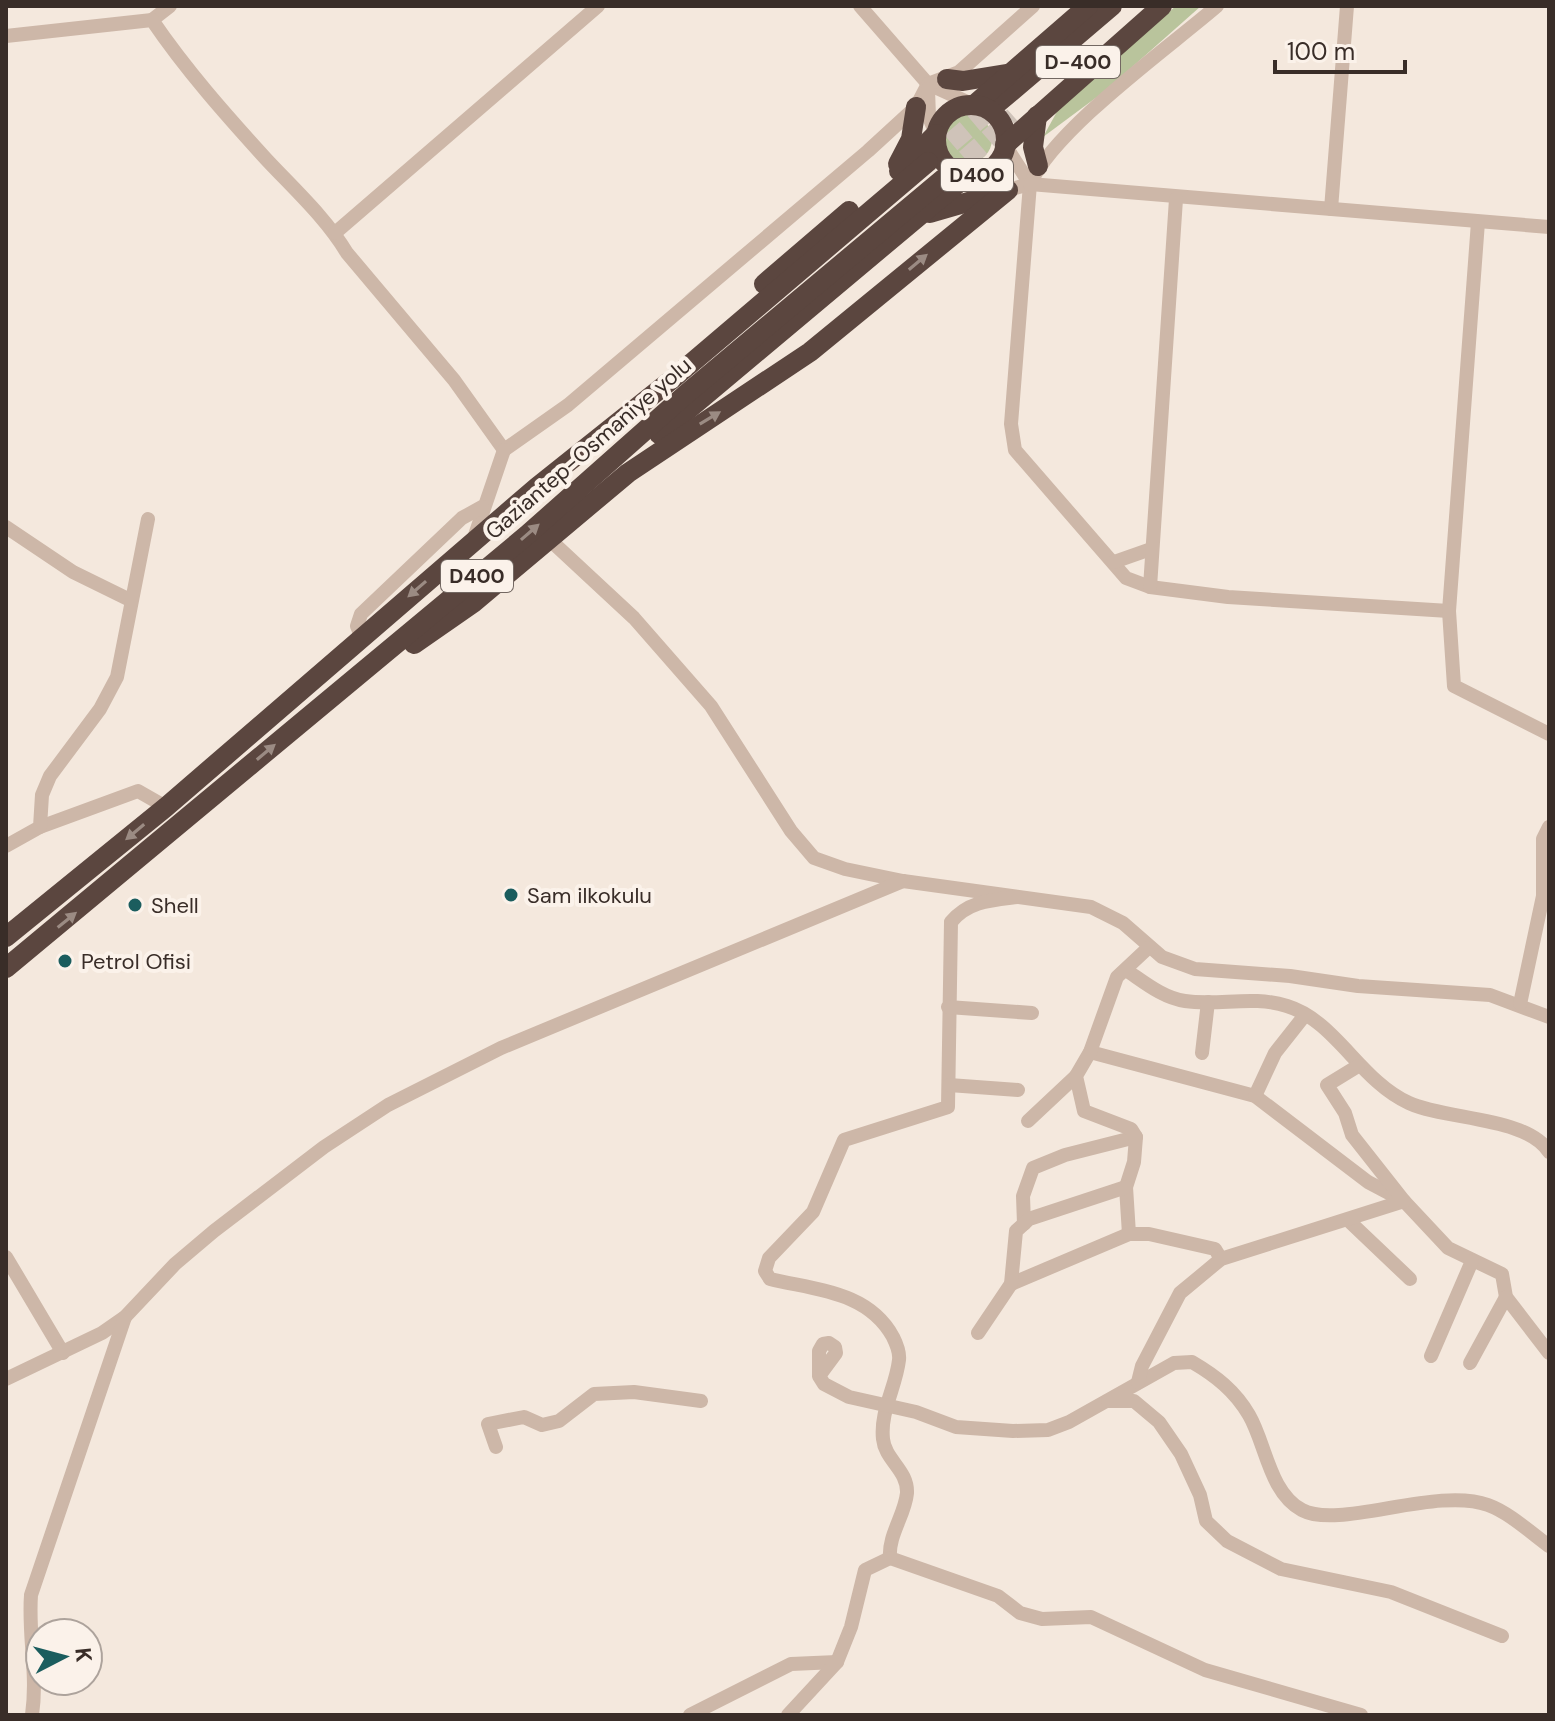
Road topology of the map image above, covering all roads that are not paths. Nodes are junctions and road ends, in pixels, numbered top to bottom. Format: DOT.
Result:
graph roads {
  1 [pos="170,6"];
  2 [pos="598,6"];
  3 [pos="860,6"];
  4 [pos="1033,6"];
  5 [pos="1088,6"];
  6 [pos="1112,6"];
  7 [pos="1143,6"];
  8 [pos="1162,6"];
  9 [pos="1217,6"];
  10 [pos="1347,6"];
  11 [pos="152,20"];
  12 [pos="9,32"];
  13 [pos="1010,72"];
  14 [pos="938,82"];
  15 [pos="999,102"];
  16 [pos="974,105"];
  17 [pos="916,107"];
  18 [pos="1037,116"];
  19 [pos="1014,117"];
  20 [pos="936,134"];
  21 [pos="1005,145"];
  22 [pos="928,162"];
  23 [pos="968,175"];
  24 [pos="1034,175"];
  25 [pos="890,178"];
  26 [pos="943,179"];
  27 [pos="1008,190"];
  28 [pos="1176,199"];
  29 [pos="1331,209"];
  30 [pos="916,220"];
  31 [pos="1478,222"];
  32 [pos="1549,227"];
  33 [pos="335,233"];
  34 [pos="504,450"];
  35 [pos="537,487"];
  36 [pos="561,504"];
  37 [pos="482,507"];
  38 [pos="148,519"];
  39 [pos="6,527"];
  40 [pos="549,539"];
  41 [pos="473,541"];
  42 [pos="1151,549"];
  43 [pos="1114,562"];
  44 [pos="1150,587"];
  45 [pos="130,600"];
  46 [pos="1449,611"];
  47 [pos="362,638"];
  48 [pos="377,659"];
  49 [pos="1549,734"];
  50 [pos="166,807"];
  51 [pos="40,827"];
  52 [pos="1549,827"];
  53 [pos="6,846"];
  54 [pos="903,881"];
  55 [pos="1017,897"];
  56 [pos="6,937"];
  57 [pos="1148,948"];
  58 [pos="6,968"];
  59 [pos="1126,970"];
  60 [pos="1208,1002"];
  61 [pos="1520,1004"];
  62 [pos="948,1007"];
  63 [pos="1032,1013"];
  64 [pos="1305,1015"];
  65 [pos="1549,1017"];
  66 [pos="1090,1052"];
  67 [pos="1202,1053"];
  68 [pos="1358,1066"];
  69 [pos="1076,1076"];
  70 [pos="949,1085"];
  71 [pos="1018,1090"];
  72 [pos="1255,1096"];
  73 [pos="1028,1121"];
  74 [pos="1136,1137"];
  75 [pos="1549,1152"];
  76 [pos="1126,1187"];
  77 [pos="1404,1201"];
  78 [pos="1349,1221"];
  79 [pos="1024,1224"];
  80 [pos="1129,1234"];
  81 [pos="6,1257"];
  82 [pos="1221,1259"];
  83 [pos="1472,1261"];
  84 [pos="1410,1279"];
  85 [pos="1011,1284"];
  86 [pos="1506,1297"];
  87 [pos="125,1317"];
  88 [pos="978,1333"];
  89 [pos="63,1353"];
  90 [pos="1549,1353"];
  91 [pos="1431,1356"];
  92 [pos="1470,1363"];
  93 [pos="819,1376"];
  94 [pos="6,1379"];
  95 [pos="1138,1382"];
  96 [pos="701,1401"];
  97 [pos="1104,1401"];
  98 [pos="887,1404"];
  99 [pos="496,1447"];
  100 [pos="1549,1546"];
  101 [pos="890,1558"];
  102 [pos="1502,1636"];
  103 [pos="837,1662"];
  104 [pos="32,1715"];
  105 [pos="690,1715"];
  106 [pos="788,1715"];
  107 [pos="1361,1715"];
  1 -- 11 [label="street"];
  2 -- 33 [label="street"];
  3 -- 14 [label="street"];
  4 -- 14 [label="street"];
  5 -- 13 [label="highway, D400"];
  6 -- 15 [label="highway, D-400"];
  7 -- 19 [label="highway, D-400"];
  8 -- 18 [label="highway, D400"];
  9 -- 24 [label="street"];
  10 -- 29 [label="street"];
  11 -- 12 [label="street"];
  11 -- 33 [label="street"];
  13 -- 14 [label="highway, D400"];
  13 -- 16 [label="highway, D400"];
  14 -- 16 [label="street"];
  14 -- 17 [label="street"];
  14 -- 20 [label="street"];
  16 -- 20 [label="highway, D400"];
  16 -- 21 [label="highway, D400"];
  17 -- 25 [label="highway, D400"];
  17 -- 34 [label="street"];
  18 -- 21 [label="highway, D400"];
  18 -- 24 [label="highway, D400"];
  20 -- 23 [label="highway, D400"];
  20 -- 25 [label="highway, D400"];
  21 -- 23 [label="highway, D400"];
  21 -- 24 [label="street"];
  22 -- 35 [label="highway, Gaziantep-Osmaniye yolu / D400"];
  23 -- 27 [label="street"];
  23 -- 30 [label="highway, D400"];
  24 -- 27 [label="street"];
  24 -- 28 [label="street"];
  24 -- 43 [label="street"];
  25 -- 35 [label="highway, D400"];
  26 -- 36 [label="highway, Gaziantep-Osmaniye yolu / D400"];
  27 -- 30 [label="highway, D400"];
  40 -- 27 [label="highway, one-way"];
  28 -- 29 [label="street"];
  28 -- 42 [label="street"];
  29 -- 31 [label="street"];
  30 -- 36 [label="highway, D400"];
  31 -- 32 [label="street"];
  31 -- 46 [label="street"];
  33 -- 34 [label="street"];
  34 -- 37 [label="street"];
  35 -- 41 [label="highway, Gaziantep-Osmaniye yolu / D400"];
  48 -- 36 [label="highway, Gaziantep-Osmaniye yolu / D400, one-way"];
  37 -- 41 [label="street"];
  37 -- 47 [label="street"];
  38 -- 45 [label="street"];
  39 -- 45 [label="street"];
  40 -- 48 [label="highway"];
  40 -- 54 [label="street"];
  41 -- 47 [label="highway, Gaziantep-Osmaniye yolu / D400, one-way"];
  42 -- 43 [label="street"];
  42 -- 44 [label="street"];
  43 -- 44 [label="street"];
  44 -- 46 [label="street"];
  45 -- 51 [label="street"];
  46 -- 49 [label="street"];
  47 -- 50 [label="highway, Gaziantep-Osmaniye yolu / D400"];
  58 -- 48 [label="highway, Gaziantep-Osmaniye yolu / D400, one-way"];
  50 -- 51 [label="street"];
  50 -- 56 [label="highway, Gaziantep-Osmaniye yolu / D400, one-way"];
  51 -- 53 [label="street"];
  52 -- 61 [label="street"];
  54 -- 55 [label="street"];
  54 -- 87 [label="street"];
  55 -- 57 [label="street"];
  55 -- 62 [label="street"];
  57 -- 59 [label="street"];
  57 -- 61 [label="street"];
  59 -- 60 [label="street"];
  59 -- 66 [label="street"];
  60 -- 64 [label="street"];
  60 -- 67 [label="street"];
  61 -- 65 [label="street"];
  62 -- 63 [label="street"];
  62 -- 70 [label="street"];
  64 -- 68 [label="street"];
  64 -- 72 [label="street"];
  66 -- 69 [label="street"];
  66 -- 72 [label="street"];
  68 -- 75 [label="street"];
  68 -- 77 [label="street"];
  69 -- 73 [label="street"];
  69 -- 74 [label="street"];
  70 -- 71 [label="street"];
  70 -- 98 [label="street"];
  72 -- 77 [label="street"];
  74 -- 76 [label="street"];
  74 -- 79 [label="street"];
  76 -- 79 [label="street"];
  76 -- 80 [label="street"];
  77 -- 78 [label="street"];
  77 -- 83 [label="street"];
  78 -- 82 [label="street"];
  78 -- 84 [label="street"];
  79 -- 85 [label="street"];
  80 -- 82 [label="street"];
  80 -- 85 [label="street"];
  81 -- 89 [label="street"];
  82 -- 95 [label="street"];
  83 -- 86 [label="street"];
  83 -- 91 [label="street"];
  85 -- 88 [label="street"];
  86 -- 90 [label="street"];
  86 -- 92 [label="street"];
  87 -- 89 [label="street"];
  87 -- 104 [label="street"];
  89 -- 94 [label="street"];
  93 -- 98 [label="street"];
  95 -- 97 [label="street"];
  95 -- 100 [label="street"];
  96 -- 99 [label="street"];
  97 -- 98 [label="street"];
  97 -- 102 [label="street"];
  98 -- 101 [label="street"];
  101 -- 103 [label="street"];
  101 -- 107 [label="street"];
  103 -- 105 [label="street"];
  103 -- 106 [label="street"];
}
